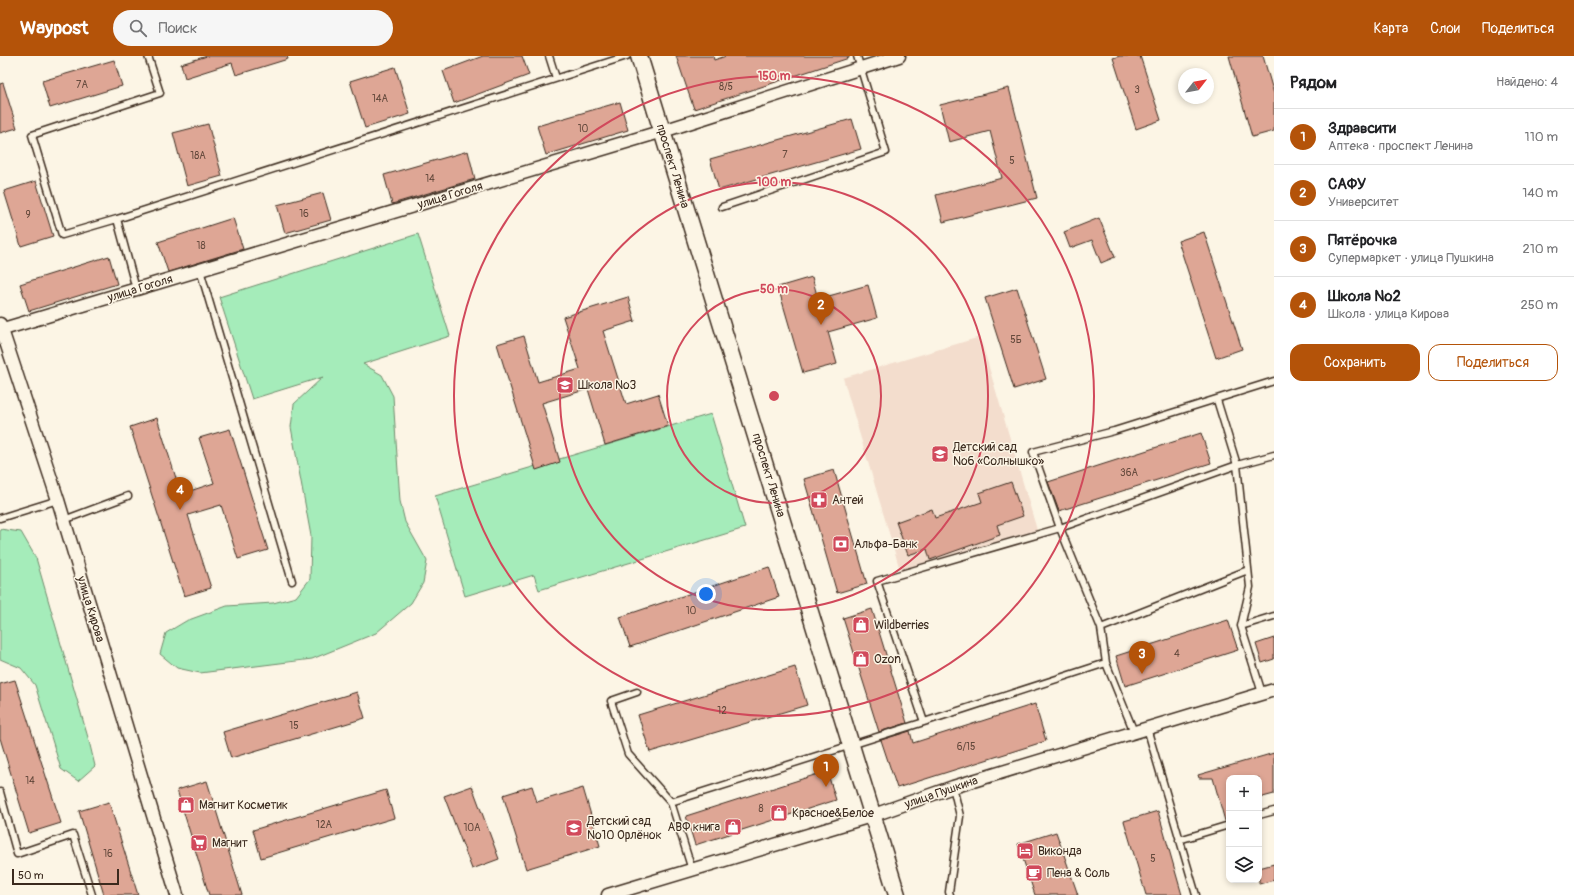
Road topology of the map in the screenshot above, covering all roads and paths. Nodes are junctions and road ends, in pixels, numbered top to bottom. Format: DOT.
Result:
graph roads {
  1 [pos="148,56"];
  2 [pos="549,56"];
  3 [pos="627,56"];
  4 [pos="639,56"];
  5 [pos="899,56"];
  6 [pos="859,62"];
  7 [pos="556,78"];
  8 [pos="662,131"];
  9 [pos="722,207"];
  10 [pos="117,219"];
  11 [pos="200,270"];
  12 [pos="136,289"];
  13 [pos="0,328"];
  14 [pos="1274,381"];
  15 [pos="1217,400"];
  16 [pos="1274,455"];
  17 [pos="1237,465"];
  18 [pos="128,496"];
  19 [pos="58,500"];
  20 [pos="0,518"];
  21 [pos="64,520"];
  22 [pos="1060,528"];
  23 [pos="1248,570"];
  24 [pos="292,581"];
  25 [pos="1274,616"];
  26 [pos="1242,626"];
  27 [pos="1101,628"];
  28 [pos="1106,663"];
  29 [pos="1274,690"];
  30 [pos="637,692"];
  31 [pos="1262,693"];
  32 [pos="924,722"];
  33 [pos="1146,728"];
  34 [pos="1134,732"];
  35 [pos="850,746"];
  36 [pos="954,787"];
  37 [pos="0,792"];
  38 [pos="671,802"];
  39 [pos="1274,811"];
  40 [pos="1262,814"];
  41 [pos="872,816"];
  42 [pos="1226,826"];
  43 [pos="1179,840"];
  44 [pos="692,870"];
  45 [pos="92,895"];
  46 [pos="177,895"];
  47 [pos="608,895"];
  48 [pos="897,895"];
  49 [pos="950,895"];
  50 [pos="1196,895"];
  1 -- 10 [label="lane"];
  2 -- 7 [label="lane"];
  3 -- 7 [label="lane"];
  4 -- 8 [label="street, проспект Ленина"];
  5 -- 6 [label="street, улица Гоголя"];
  6 -- 8 [label="street, улица Гоголя"];
  6 -- 9 [label="lane"];
  7 -- 10 [label="lane"];
  8 -- 11 [label="street, улица Гоголя"];
  8 -- 35 [label="street, проспект Ленина"];
  10 -- 12 [label="lane"];
  11 -- 12 [label="street, улица Гоголя"];
  11 -- 24 [label="lane"];
  12 -- 13 [label="street, улица Гоголя"];
  13 -- 19 [label="street, улица Кирова"];
  14 -- 15 [label="lane"];
  15 -- 17 [label="lane"];
  15 -- 22 [label="lane"];
  16 -- 17 [label="lane"];
  17 -- 22 [label="lane"];
  17 -- 23 [label="lane"];
  18 -- 21 [label="lane"];
  19 -- 20 [label="lane"];
  19 -- 21 [label="street, улица Кирова"];
  21 -- 46 [label="street, улица Кирова"];
  22 -- 27 [label="lane"];
  22 -- 32 [label="lane"];
  23 -- 26 [label="lane"];
  23 -- 27 [label="lane"];
  25 -- 26 [label="lane"];
  26 -- 31 [label="lane"];
  27 -- 28 [label="lane"];
  28 -- 32 [label="lane"];
  28 -- 34 [label="lane"];
  29 -- 31 [label="street, улица Пушкина"];
  30 -- 38 [label="lane"];
  31 -- 33 [label="street, улица Пушкина"];
  32 -- 35 [label="lane"];
  33 -- 34 [label="street, улица Пушкина"];
  33 -- 43 [label="lane"];
  34 -- 36 [label="street, улица Пушкина"];
  35 -- 38 [label="lane"];
  35 -- 41 [label="street, проспект Ленина"];
  36 -- 41 [label="street, улица Пушкина"];
  36 -- 49 [label="lane"];
  37 -- 45 [label="lane"];
  38 -- 44 [label="lane"];
  39 -- 40 [label="lane"];
  41 -- 44 [label="street, улица Пушкина"];
  41 -- 48 [label="street, проспект Ленина"];
  42 -- 43 [label="lane"];
  43 -- 50 [label="lane"];
  44 -- 47 [label="street, улица Пушкина"];
}
